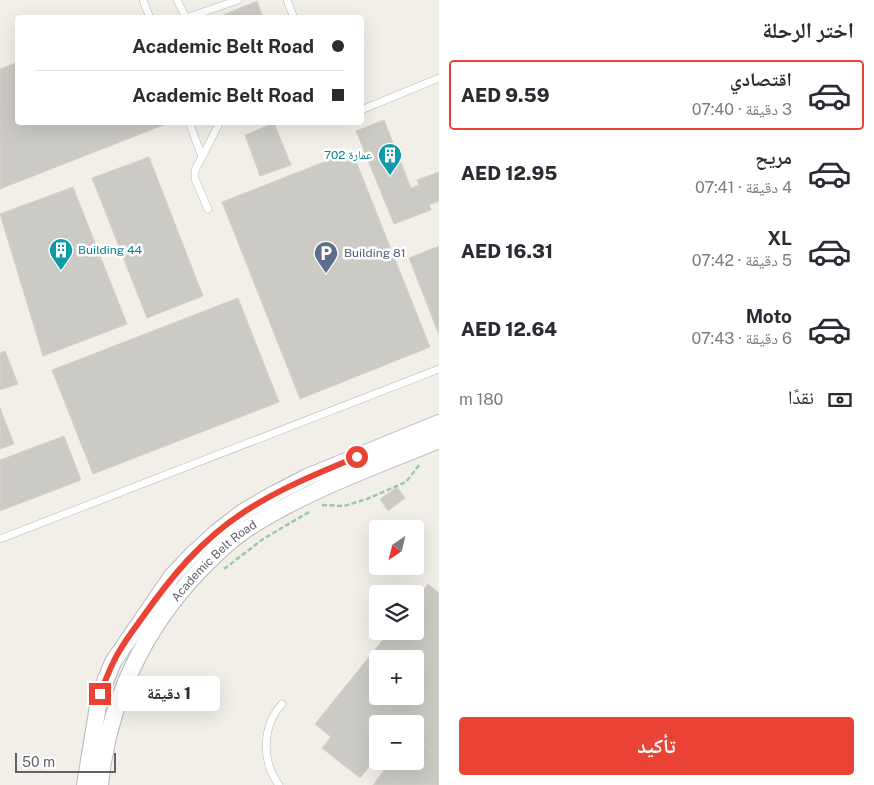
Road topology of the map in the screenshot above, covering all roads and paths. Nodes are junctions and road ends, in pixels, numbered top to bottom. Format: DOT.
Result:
graph roads {
  1 [pos="143,0"];
  2 [pos="177,0"];
  3 [pos="238,0"];
  4 [pos="287,0"];
  5 [pos="149,15"];
  6 [pos="184,15"];
  7 [pos="195,15"];
  8 [pos="293,15"];
  9 [pos="439,78"];
  10 [pos="364,109"];
  11 [pos="190,125"];
  12 [pos="218,125"];
  13 [pos="202,156"];
  14 [pos="208,209"];
  15 [pos="439,369"];
  16 [pos="439,423"];
  17 [pos="439,440"];
  18 [pos="420,464"];
  19 [pos="0,540"];
  20 [pos="220,572"];
  21 [pos="282,704"];
  22 [pos="85,785"];
  23 [pos="100,785"];
  24 [pos="280,785"];
  1 -- 5 [label="lane"];
  2 -- 6 [label="lane"];
  3 -- 7 [label="lane"];
  4 -- 8 [label="lane"];
  9 -- 10 [label="lane"];
  11 -- 13 [label="lane"];
  12 -- 13 [label="lane"];
  13 -- 14 [label="lane"];
  15 -- 19 [label="lane"];
  16 -- 22 [label="street, Academic Belt Road"];
  17 -- 23 [label="street, Academic Belt Road"];
  18 -- 20 [label="path"];
  21 -- 24 [label="lane"];
}
